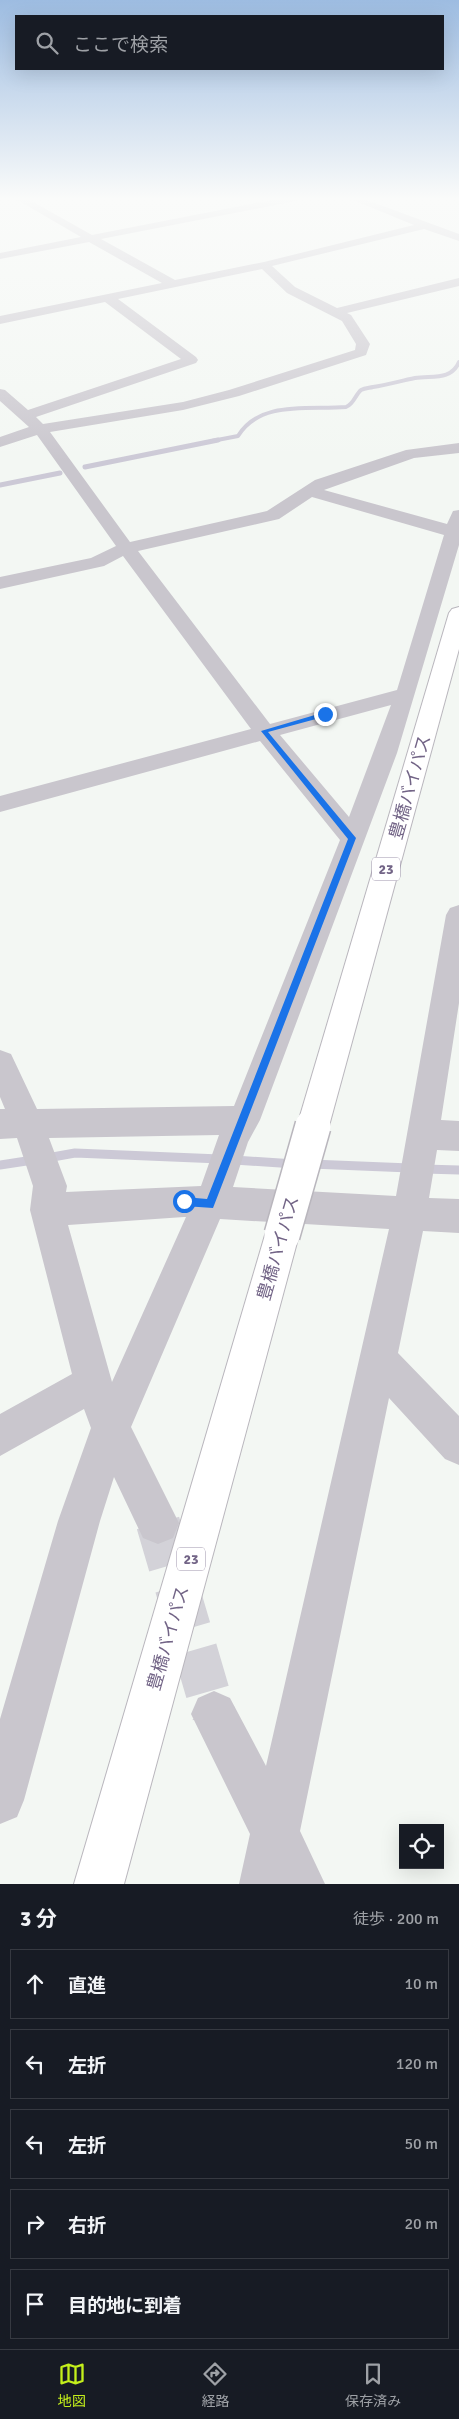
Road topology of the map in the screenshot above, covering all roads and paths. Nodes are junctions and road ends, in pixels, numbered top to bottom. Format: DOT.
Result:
graph roads {
  1 [pos="164,286"];
  2 [pos="287,286"];
  3 [pos="443,286"];
  4 [pos="107,298"];
  5 [pos="338,312"];
  6 [pos="0,320"];
  7 [pos="0,393"];
  8 [pos="27,416"];
  9 [pos="40,429"];
  10 [pos="0,442"];
  11 [pos="459,448"];
  12 [pos="310,491"];
  13 [pos="457,524"];
  14 [pos="126,548"];
  15 [pos="0,583"];
  16 [pos="459,613"];
  17 [pos="406,694"];
  18 [pos="264,731"];
  19 [pos="0,804"];
  20 [pos="352,838"];
  21 [pos="459,915"];
  22 [pos="0,1063"];
  23 [pos="20,1128"];
  24 [pos="239,1128"];
  25 [pos="459,1136"];
  26 [pos="421,1144"];
  27 [pos="214,1193"];
  28 [pos="49,1198"];
  29 [pos="412,1203"];
  30 [pos="459,1216"];
  31 [pos="378,1359"];
  32 [pos="93,1383"];
  33 [pos="111,1428"];
  34 [pos="0,1436"];
  35 [pos="459,1445"];
  36 [pos="158,1523"];
  37 [pos="214,1714"];
  38 [pos="0,1800"];
  39 [pos="274,1830"];
  40 [pos="99,1884"];
  41 [pos="264,1884"];
  42 [pos="300,1884"];
  1 -- 4 [label="street"];
  2 -- 5 [label="street"];
  3 -- 5 [label="street"];
  4 -- 6 [label="street"];
  4 -- 8 [label="street"];
  5 -- 9 [label="street"];
  7 -- 8 [label="street"];
  8 -- 9 [label="street"];
  9 -- 10 [label="street"];
  9 -- 14 [label="street"];
  11 -- 12 [label="street"];
  12 -- 13 [label="street"];
  12 -- 14 [label="street"];
  13 -- 17 [label="street"];
  14 -- 15 [label="street"];
  14 -- 18 [label="street"];
  16 -- 40 [label="highway, 豊橋バイパス / 23, bridge"];
  17 -- 18 [label="street"];
  17 -- 20 [label="street"];
  18 -- 19 [label="street"];
  18 -- 20 [label="street"];
  20 -- 24 [label="street"];
  21 -- 26 [label="street"];
  22 -- 23 [label="street"];
  23 -- 24 [label="street"];
  23 -- 28 [label="street"];
  24 -- 27 [label="street"];
  25 -- 26 [label="street"];
  26 -- 29 [label="street"];
  27 -- 28 [label="street"];
  27 -- 29 [label="street"];
  27 -- 33 [label="street"];
  28 -- 32 [label="street"];
  29 -- 30 [label="street"];
  29 -- 31 [label="street"];
  31 -- 35 [label="street"];
  31 -- 39 [label="street"];
  32 -- 33 [label="street"];
  32 -- 34 [label="street"];
  33 -- 36 [label="street"];
  33 -- 38 [label="street"];
  37 -- 39 [label="street"];
  39 -- 41 [label="street"];
  39 -- 42 [label="street"];
}
